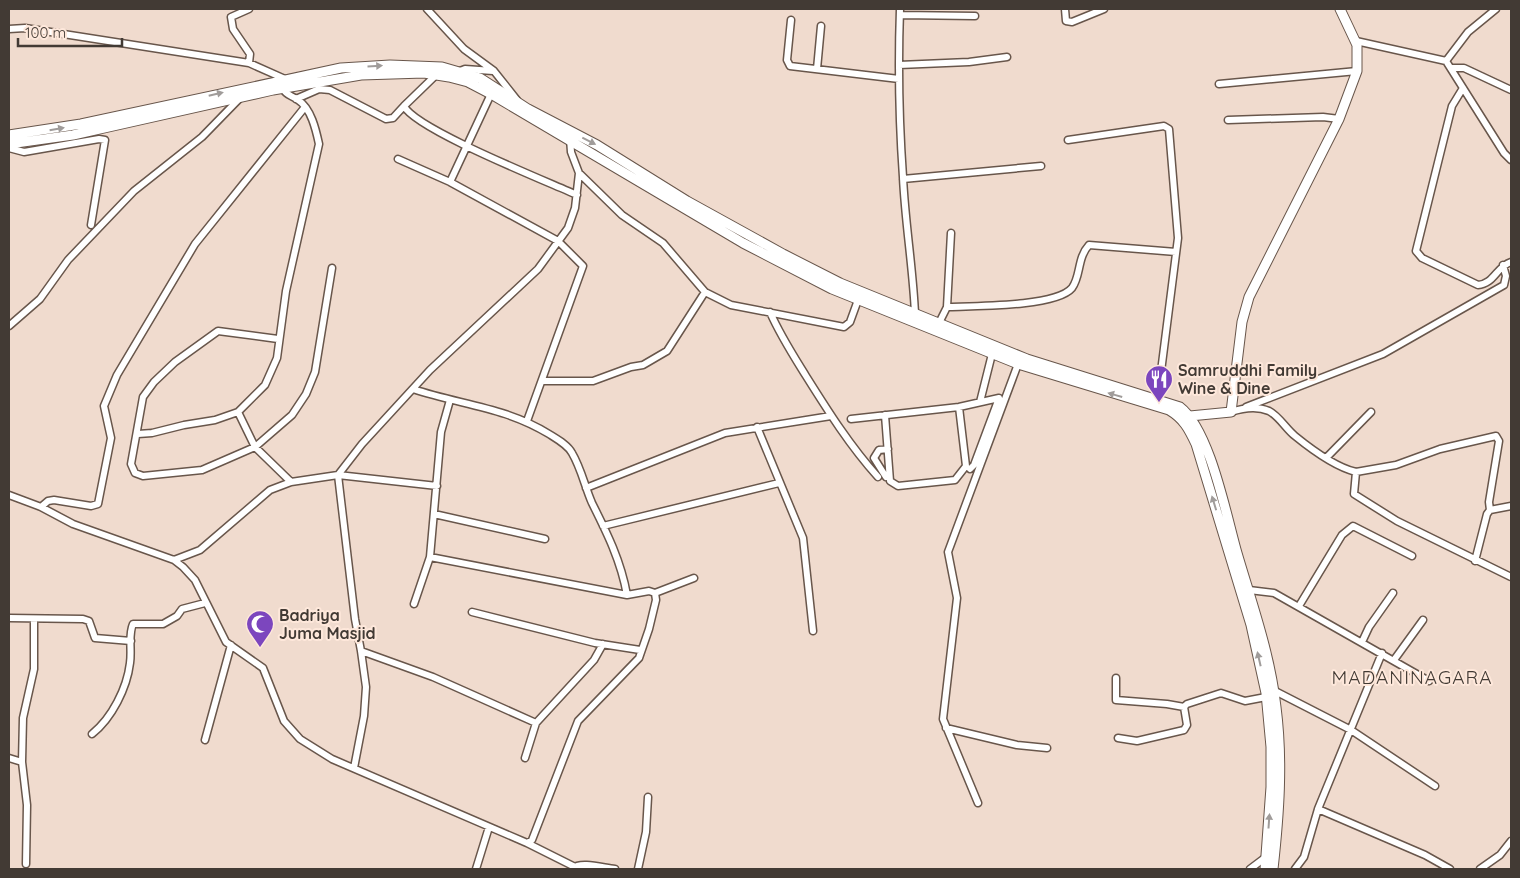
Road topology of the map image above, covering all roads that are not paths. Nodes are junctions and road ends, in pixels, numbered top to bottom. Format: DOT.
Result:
graph roads {
  1 [pos="249,9"];
  2 [pos="427,9"];
  3 [pos="1065,9"];
  4 [pos="1104,9"];
  5 [pos="1340,9"];
  6 [pos="1496,9"];
  7 [pos="900,12"];
  8 [pos="975,16"];
  9 [pos="791,20"];
  10 [pos="821,26"];
  11 [pos="9,28"];
  12 [pos="1356,41"];
  13 [pos="1007,58"];
  14 [pos="1446,61"];
  15 [pos="249,63"];
  16 [pos="899,64"];
  17 [pos="1452,68"];
  18 [pos="817,69"];
  19 [pos="460,71"];
  20 [pos="494,71"];
  21 [pos="1357,71"];
  22 [pos="436,75"];
  23 [pos="898,79"];
  24 [pos="284,84"];
  25 [pos="1220,84"];
  26 [pos="1462,88"];
  27 [pos="258,89"];
  28 [pos="1511,90"];
  29 [pos="491,94"];
  30 [pos="240,98"];
  31 [pos="296,99"];
  32 [pos="519,102"];
  33 [pos="404,106"];
  34 [pos="305,107"];
  35 [pos="1339,119"];
  36 [pos="1228,120"];
  37 [pos="542,121"];
  38 [pos="9,136"];
  39 [pos="571,137"];
  40 [pos="1068,140"];
  41 [pos="9,146"];
  42 [pos="468,147"];
  43 [pos="398,159"];
  44 [pos="1511,160"];
  45 [pos="1041,166"];
  46 [pos="579,174"];
  47 [pos="903,178"];
  48 [pos="450,182"];
  49 [pos="577,195"];
  50 [pos="91,225"];
  51 [pos="951,233"];
  52 [pos="558,241"];
  53 [pos="1176,252"];
  54 [pos="1511,262"];
  55 [pos="1503,265"];
  56 [pos="332,268"];
  57 [pos="705,292"];
  58 [pos="858,300"];
  59 [pos="876,302"];
  60 [pos="947,307"];
  61 [pos="770,312"];
  62 [pos="915,314"];
  63 [pos="939,323"];
  64 [pos="9,326"];
  65 [pos="967,339"];
  66 [pos="278,340"];
  67 [pos="992,354"];
  68 [pos="1018,364"];
  69 [pos="543,381"];
  70 [pos="413,389"];
  71 [pos="450,400"];
  72 [pos="980,402"];
  73 [pos="1157,402"];
  74 [pos="959,407"];
  75 [pos="1242,408"];
  76 [pos="238,412"];
  77 [pos="1231,412"];
  78 [pos="1372,412"];
  79 [pos="885,415"];
  80 [pos="831,416"];
  81 [pos="851,418"];
  82 [pos="1187,418"];
  83 [pos="527,421"];
  84 [pos="757,428"];
  85 [pos="138,434"];
  86 [pos="255,447"];
  87 [pos="888,449"];
  88 [pos="1327,458"];
  89 [pos="970,469"];
  90 [pos="1356,472"];
  91 [pos="338,475"];
  92 [pos="292,482"];
  93 [pos="779,483"];
  94 [pos="438,486"];
  95 [pos="586,488"];
  96 [pos="9,495"];
  97 [pos="1511,506"];
  98 [pos="41,507"];
  99 [pos="1490,510"];
  100 [pos="434,514"];
  101 [pos="603,526"];
  102 [pos="544,539"];
  103 [pos="1412,556"];
  104 [pos="430,557"];
  105 [pos="174,560"];
  106 [pos="1475,561"];
  107 [pos="1511,577"];
  108 [pos="694,578"];
  109 [pos="1249,590"];
  110 [pos="655,593"];
  111 [pos="1393,593"];
  112 [pos="627,595"];
  113 [pos="205,603"];
  114 [pos="414,604"];
  115 [pos="1299,606"];
  116 [pos="472,612"];
  117 [pos="9,618"];
  118 [pos="34,619"];
  119 [pos="1423,620"];
  120 [pos="812,631"];
  121 [pos="131,641"];
  122 [pos="1362,642"];
  123 [pos="603,644"];
  124 [pos="231,645"];
  125 [pos="640,650"];
  126 [pos="361,651"];
  127 [pos="1382,653"];
  128 [pos="1394,660"];
  129 [pos="1116,678"];
  130 [pos="1429,681"];
  131 [pos="1274,690"];
  132 [pos="1266,697"];
  133 [pos="1184,707"];
  134 [pos="536,723"];
  135 [pos="946,728"];
  136 [pos="1351,730"];
  137 [pos="92,734"];
  138 [pos="1118,738"];
  139 [pos="205,740"];
  140 [pos="1047,748"];
  141 [pos="9,758"];
  142 [pos="525,758"];
  143 [pos="22,762"];
  144 [pos="354,768"];
  145 [pos="1435,786"];
  146 [pos="648,797"];
  147 [pos="978,803"];
  148 [pos="1318,809"];
  149 [pos="489,827"];
  150 [pos="1511,841"];
  151 [pos="527,842"];
  152 [pos="1266,857"];
  153 [pos="26,864"];
  154 [pos="573,868"];
  155 [pos="476,869"];
  156 [pos="615,869"];
  157 [pos="638,869"];
  158 [pos="1250,869"];
  159 [pos="1265,869"];
  160 [pos="1273,869"];
  161 [pos="1295,869"];
  162 [pos="1450,869"];
  163 [pos="1480,869"];
  1 -- 15 [label="street"];
  2 -- 20 [label="street"];
  3 -- 4 [label="street"];
  5 -- 12 [label="main road"];
  6 -- 14 [label="street"];
  7 -- 8 [label="street"];
  7 -- 16 [label="street"];
  9 -- 18 [label="street"];
  10 -- 18 [label="street"];
  11 -- 15 [label="street"];
  12 -- 14 [label="street"];
  12 -- 21 [label="main road"];
  13 -- 16 [label="street"];
  14 -- 17 [label="street"];
  15 -- 24 [label="street"];
  16 -- 23 [label="street"];
  17 -- 26 [label="street"];
  17 -- 28 [label="street"];
  18 -- 23 [label="street"];
  19 -- 20 [label="street"];
  24 -- 19 [label="main road, one-way"];
  19 -- 32 [label="main road"];
  20 -- 32 [label="street"];
  21 -- 25 [label="street"];
  21 -- 35 [label="main road"];
  22 -- 24 [label="main road"];
  22 -- 29 [label="main road"];
  22 -- 33 [label="street"];
  23 -- 47 [label="street"];
  24 -- 27 [label="main road"];
  24 -- 31 [label="street"];
  26 -- 44 [label="street"];
  26 -- 55 [label="street"];
  27 -- 30 [label="main road"];
  38 -- 27 [label="main road, one-way"];
  29 -- 37 [label="main road"];
  29 -- 42 [label="street"];
  30 -- 41 [label="main road"];
  30 -- 64 [label="street"];
  31 -- 33 [label="street"];
  31 -- 34 [label="street"];
  32 -- 37 [label="main road"];
  33 -- 42 [label="street"];
  34 -- 66 [label="street"];
  34 -- 98 [label="street"];
  35 -- 36 [label="street"];
  35 -- 77 [label="main road"];
  37 -- 39 [label="main road"];
  39 -- 46 [label="street"];
  39 -- 58 [label="main road"];
  39 -- 59 [label="main road, one-way"];
  40 -- 53 [label="street"];
  41 -- 50 [label="street"];
  42 -- 48 [label="street"];
  42 -- 49 [label="street"];
  43 -- 48 [label="street"];
  45 -- 47 [label="street"];
  46 -- 49 [label="street"];
  46 -- 57 [label="street"];
  47 -- 62 [label="street"];
  48 -- 52 [label="street"];
  49 -- 52 [label="street"];
  51 -- 60 [label="street"];
  52 -- 69 [label="street"];
  52 -- 70 [label="street"];
  53 -- 60 [label="street"];
  53 -- 73 [label="street"];
  54 -- 55 [label="street"];
  55 -- 75 [label="street"];
  56 -- 86 [label="street"];
  57 -- 61 [label="street"];
  57 -- 69 [label="street"];
  58 -- 59 [label="main road"];
  58 -- 61 [label="street"];
  59 -- 62 [label="main road"];
  59 -- 65 [label="main road"];
  60 -- 63 [label="street"];
  61 -- 80 [label="street"];
  62 -- 63 [label="main road"];
  63 -- 65 [label="main road"];
  65 -- 67 [label="main road"];
  65 -- 73 [label="main road"];
  66 -- 76 [label="street"];
  66 -- 85 [label="street"];
  67 -- 68 [label="main road"];
  67 -- 72 [label="street"];
  73 -- 68 [label="main road, one-way"];
  68 -- 135 [label="street"];
  69 -- 83 [label="street"];
  70 -- 71 [label="street"];
  70 -- 91 [label="street"];
  71 -- 83 [label="street"];
  71 -- 94 [label="street"];
  72 -- 74 [label="street"];
  72 -- 89 [label="street"];
  73 -- 82 [label="main road"];
  74 -- 79 [label="street"];
  74 -- 87 [label="street"];
  75 -- 77 [label="street"];
  75 -- 88 [label="street"];
  76 -- 85 [label="street"];
  76 -- 86 [label="street"];
  77 -- 82 [label="main road"];
  78 -- 88 [label="street"];
  79 -- 81 [label="street"];
  79 -- 87 [label="street"];
  80 -- 84 [label="street"];
  80 -- 87 [label="street"];
  82 -- 109 [label="main road"];
  132 -- 82 [label="main road, one-way"];
  83 -- 95 [label="street"];
  84 -- 93 [label="street"];
  84 -- 95 [label="street"];
  85 -- 86 [label="street"];
  86 -- 92 [label="street"];
  88 -- 90 [label="street"];
  90 -- 99 [label="street"];
  90 -- 106 [label="street"];
  91 -- 92 [label="street"];
  91 -- 94 [label="street"];
  91 -- 126 [label="street"];
  92 -- 105 [label="street"];
  93 -- 101 [label="street"];
  93 -- 120 [label="street"];
  94 -- 100 [label="street"];
  95 -- 101 [label="street"];
  96 -- 98 [label="street"];
  97 -- 99 [label="street"];
  98 -- 105 [label="street"];
  99 -- 106 [label="street"];
  100 -- 102 [label="street"];
  100 -- 104 [label="street"];
  101 -- 112 [label="street"];
  103 -- 115 [label="street"];
  104 -- 112 [label="street"];
  104 -- 114 [label="street"];
  105 -- 113 [label="street"];
  106 -- 107 [label="street"];
  108 -- 110 [label="street"];
  109 -- 115 [label="street"];
  109 -- 131 [label="main road"];
  110 -- 112 [label="street"];
  110 -- 125 [label="street"];
  111 -- 122 [label="street"];
  113 -- 121 [label="street"];
  113 -- 124 [label="street"];
  115 -- 122 [label="street"];
  116 -- 123 [label="street"];
  117 -- 118 [label="street"];
  118 -- 121 [label="street"];
  118 -- 143 [label="street"];
  119 -- 128 [label="street"];
  121 -- 137 [label="street"];
  122 -- 127 [label="street"];
  123 -- 125 [label="street"];
  123 -- 134 [label="street"];
  124 -- 139 [label="street"];
  124 -- 144 [label="street"];
  125 -- 151 [label="street"];
  126 -- 134 [label="street"];
  126 -- 144 [label="street"];
  127 -- 128 [label="street"];
  127 -- 136 [label="street"];
  128 -- 130 [label="street"];
  129 -- 133 [label="street"];
  131 -- 136 [label="street"];
  131 -- 160 [label="main road"];
  132 -- 133 [label="street"];
  152 -- 132 [label="main road, one-way"];
  133 -- 138 [label="street"];
  134 -- 142 [label="street"];
  135 -- 140 [label="street"];
  135 -- 147 [label="street"];
  136 -- 145 [label="street"];
  136 -- 148 [label="street"];
  141 -- 143 [label="street"];
  143 -- 153 [label="street"];
  144 -- 149 [label="street"];
  146 -- 157 [label="street"];
  148 -- 161 [label="street"];
  148 -- 162 [label="street"];
  149 -- 151 [label="street"];
  149 -- 155 [label="street"];
  150 -- 163 [label="street"];
  151 -- 154 [label="street"];
  152 -- 158 [label="street"];
  152 -- 159 [label="main road"];
  154 -- 156 [label="street"];
}
